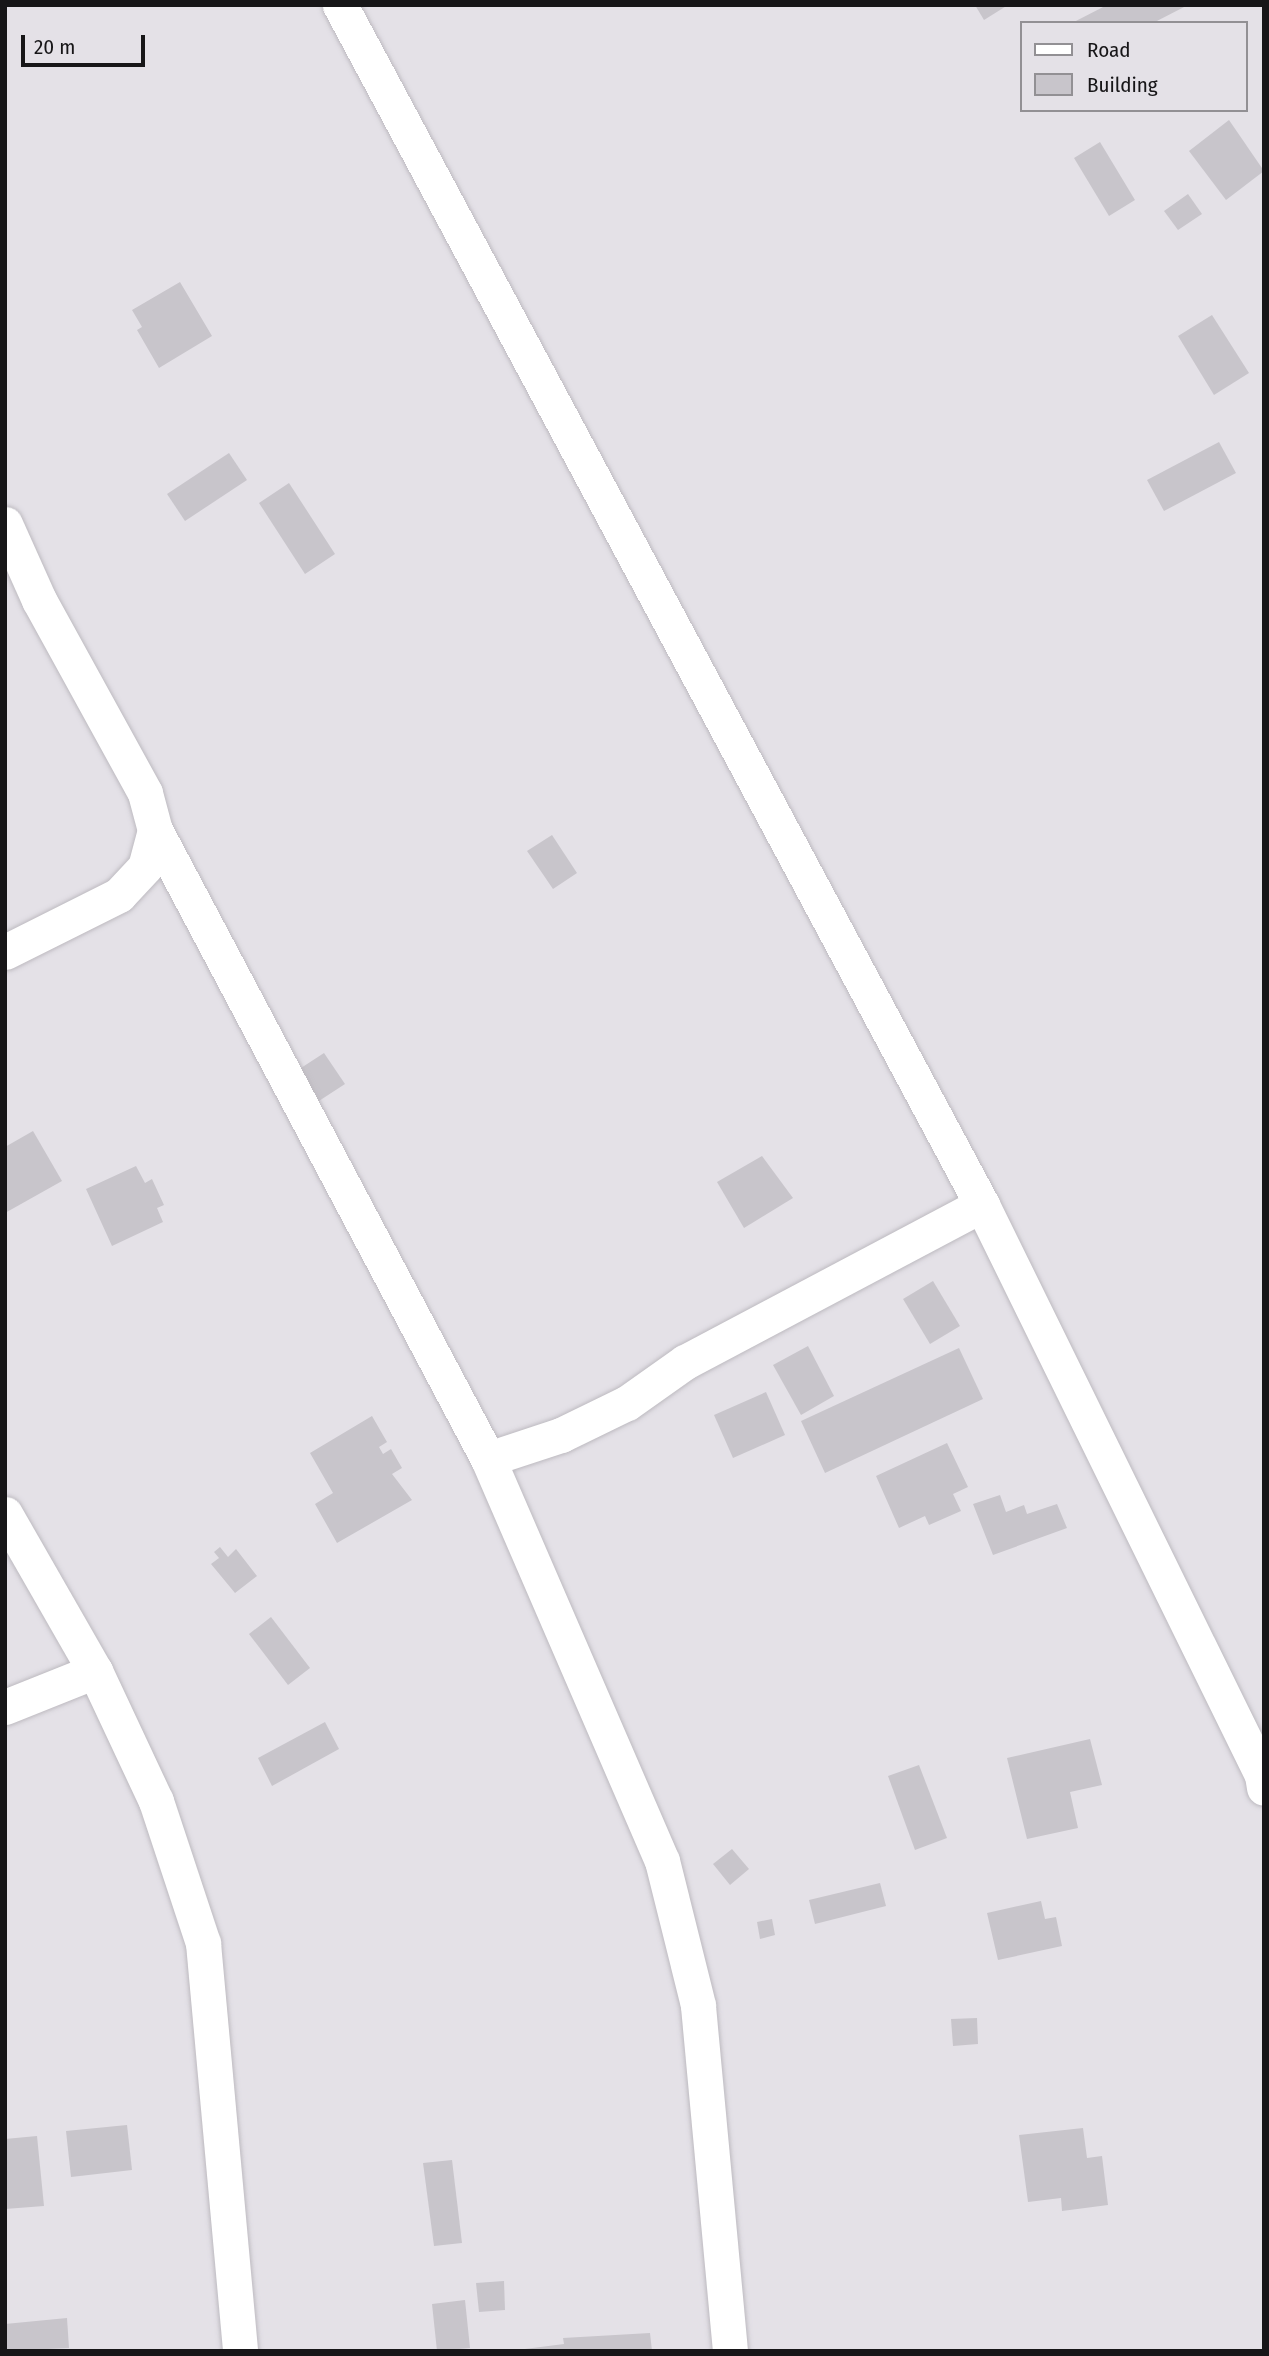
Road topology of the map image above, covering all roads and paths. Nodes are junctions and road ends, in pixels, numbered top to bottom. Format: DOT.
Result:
graph roads {
  1 [pos="340,5"];
  2 [pos="5,524"];
  3 [pos="155,830"];
  4 [pos="5,952"];
  5 [pos="982,1205"];
  6 [pos="488,1459"];
  7 [pos="5,1514"];
  8 [pos="95,1671"];
  9 [pos="5,1707"];
  10 [pos="1263,1779"];
  11 [pos="240,2351"];
  12 [pos="730,2351"];
  1 -- 5 [label="street"];
  2 -- 3 [label="street"];
  3 -- 4 [label="street"];
  3 -- 6 [label="street"];
  5 -- 6 [label="street"];
  5 -- 10 [label="street"];
  6 -- 12 [label="street"];
  7 -- 8 [label="street"];
  8 -- 9 [label="street"];
  8 -- 11 [label="street"];
}
